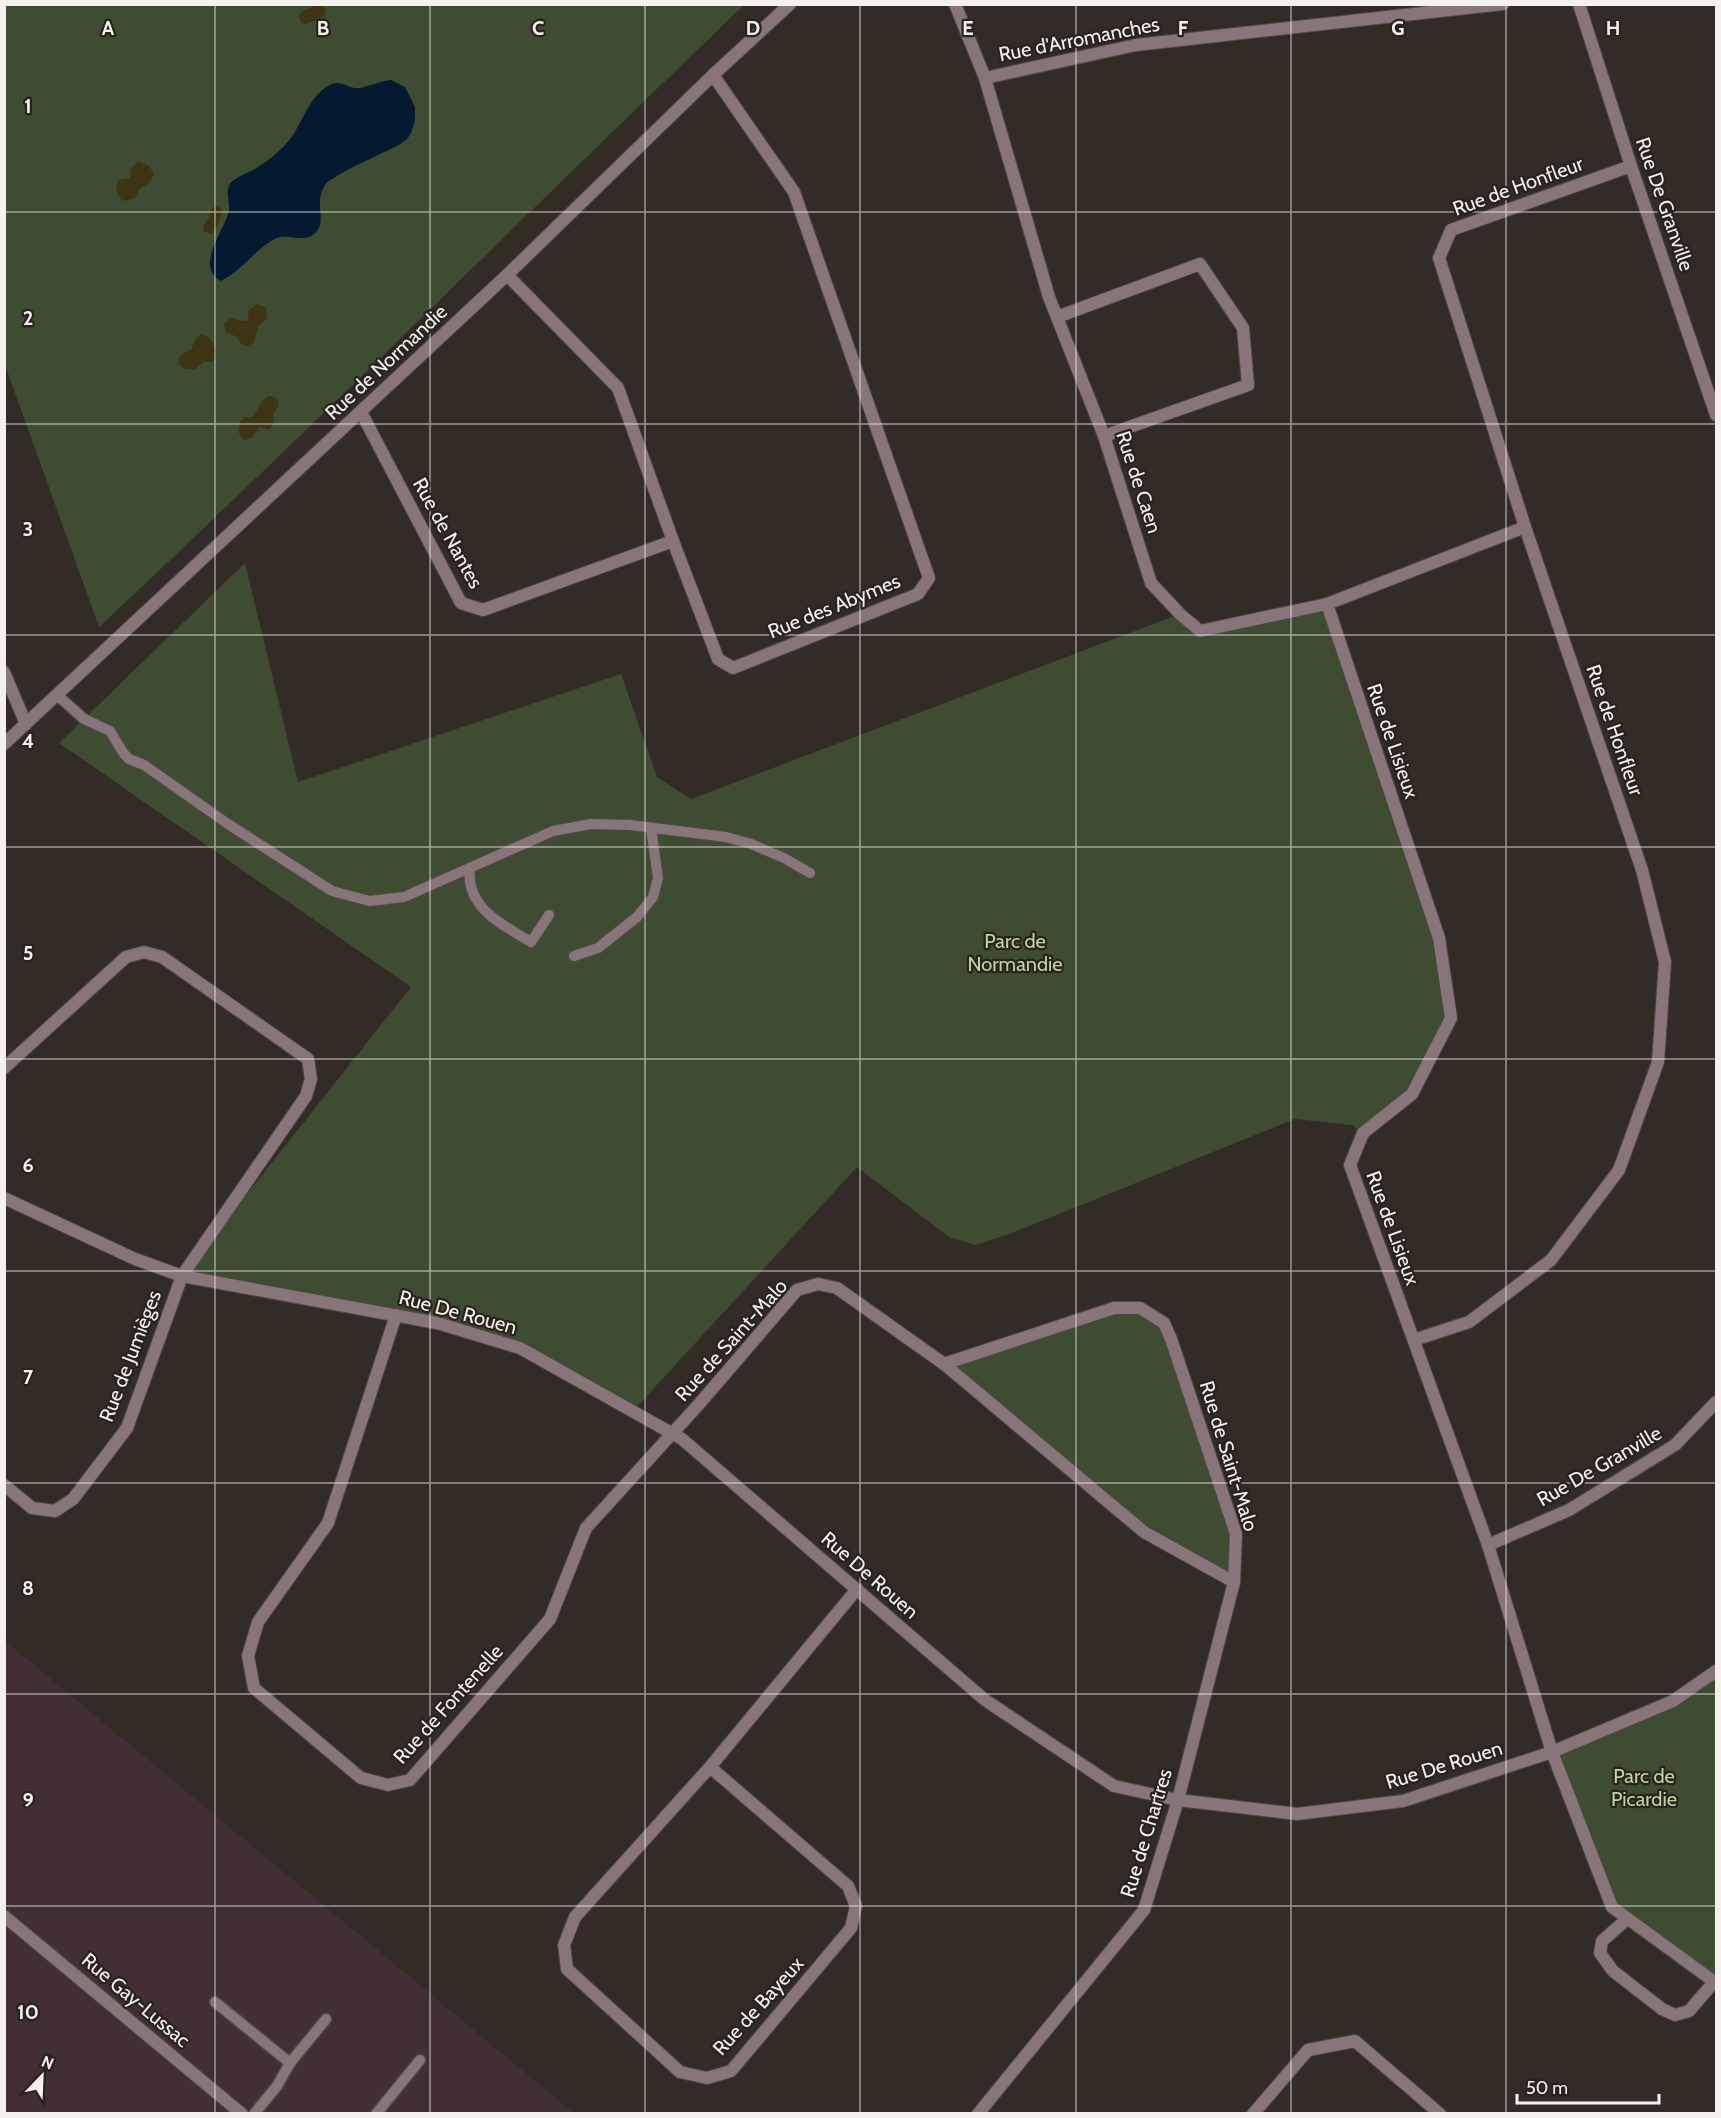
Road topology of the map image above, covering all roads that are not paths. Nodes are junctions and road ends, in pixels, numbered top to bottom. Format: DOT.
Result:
graph roads {
  1 [pos="790,4"];
  2 [pos="955,4"];
  3 [pos="1503,4"];
  4 [pos="1579,4"];
  5 [pos="713,75"];
  6 [pos="985,78"];
  7 [pos="1631,166"];
  8 [pos="507,275"];
  9 [pos="1057,317"];
  10 [pos="360,412"];
  11 [pos="1716,415"];
  12 [pos="1104,436"];
  13 [pos="1525,527"];
  14 [pos="673,541"];
  15 [pos="1327,604"];
  16 [pos="4,672"];
  17 [pos="57,695"];
  18 [pos="26,724"];
  19 [pos="4,744"];
  20 [pos="651,828"];
  21 [pos="470,868"];
  22 [pos="810,873"];
  23 [pos="549,915"];
  24 [pos="574,956"];
  25 [pos="4,1068"];
  26 [pos="4,1198"];
  27 [pos="182,1276"];
  28 [pos="396,1314"];
  29 [pos="1414,1341"];
  30 [pos="944,1364"];
  31 [pos="1716,1402"];
  32 [pos="672,1434"];
  33 [pos="4,1485"];
  34 [pos="1488,1545"];
  35 [pos="1234,1582"];
  36 [pos="856,1590"];
  37 [pos="1716,1671"];
  38 [pos="1552,1752"];
  39 [pos="711,1767"];
  40 [pos="1178,1800"];
  41 [pos="4,1916"];
  42 [pos="1628,1919"];
  43 [pos="1715,1983"];
  44 [pos="215,2002"];
  45 [pos="326,2019"];
  46 [pos="420,2060"];
  47 [pos="290,2063"];
  48 [pos="243,2114"];
  49 [pos="254,2114"];
  50 [pos="376,2114"];
  51 [pos="978,2114"];
  52 [pos="1253,2114"];
  53 [pos="1440,2114"];
  1 -- 5 [label="street, Rue de Normandie"];
  2 -- 6 [label="street, Rue de Caen"];
  3 -- 6 [label="street, Rue d'Arromanches"];
  4 -- 7 [label="street, Rue De Granville"];
  5 -- 8 [label="street, Rue de Normandie"];
  5 -- 14 [label="street, Rue des Abymes"];
  6 -- 9 [label="street, Rue de Caen"];
  7 -- 11 [label="street, Rue De Granville"];
  7 -- 13 [label="street, Rue de Honfleur"];
  8 -- 10 [label="street, Rue de Normandie"];
  8 -- 14 [label="street, Rue des Abymes"];
  9 -- 12 [label="street, Rue de Caen"];
  9 -- 12 [label="street"];
  10 -- 14 [label="street, Rue de Nantes"];
  10 -- 17 [label="street, Rue de Normandie"];
  12 -- 15 [label="street, Rue de Caen"];
  13 -- 15 [label="street, Rue de Caen"];
  13 -- 29 [label="street, Rue de Honfleur"];
  15 -- 29 [label="street, Rue de Lisieux"];
  16 -- 18 [label="street"];
  17 -- 18 [label="street, Rue de Normandie"];
  17 -- 21 [label="lane"];
  18 -- 19 [label="street, Rue de Normandie"];
  20 -- 21 [label="lane"];
  20 -- 22 [label="lane"];
  20 -- 24 [label="lane"];
  21 -- 23 [label="lane"];
  25 -- 27 [label="street, Rue de Jumièges"];
  26 -- 27 [label="street, Rue De Rouen"];
  27 -- 28 [label="street, Rue De Rouen"];
  27 -- 33 [label="street, Rue de Jumièges"];
  28 -- 32 [label="street, Rue De Rouen"];
  28 -- 32 [label="street, Rue de Fontenelle"];
  29 -- 34 [label="street, Rue de Lisieux"];
  30 -- 32 [label="street, Rue de Saint-Malo"];
  30 -- 35 [label="street, Rue de Saint-Malo"];
  30 -- 35 [label="street, Rue de Saint-Malo"];
  31 -- 34 [label="street, Rue De Granville"];
  32 -- 36 [label="street, Rue De Rouen"];
  34 -- 38 [label="street, Rue de Lisieux"];
  35 -- 40 [label="street, Rue de Chartres"];
  36 -- 39 [label="street, Rue de Bayeux"];
  36 -- 40 [label="street, Rue De Rouen"];
  37 -- 38 [label="street, Rue De Rouen"];
  38 -- 40 [label="street, Rue De Rouen"];
  38 -- 42 [label="street, Rue de Lisieux"];
  39 -- 39 [label="street, Rue de Bayeux"];
  40 -- 51 [label="street, Rue de Chartres"];
  41 -- 48 [label="street, Rue Gay-Lussac"];
  42 -- 43 [label="street, Rue de Lisieux"];
  42 -- 43 [label="street"];
  44 -- 47 [label="lane"];
  45 -- 47 [label="lane"];
  46 -- 50 [label="lane"];
  47 -- 49 [label="lane"];
  52 -- 53 [label="street"];
}
